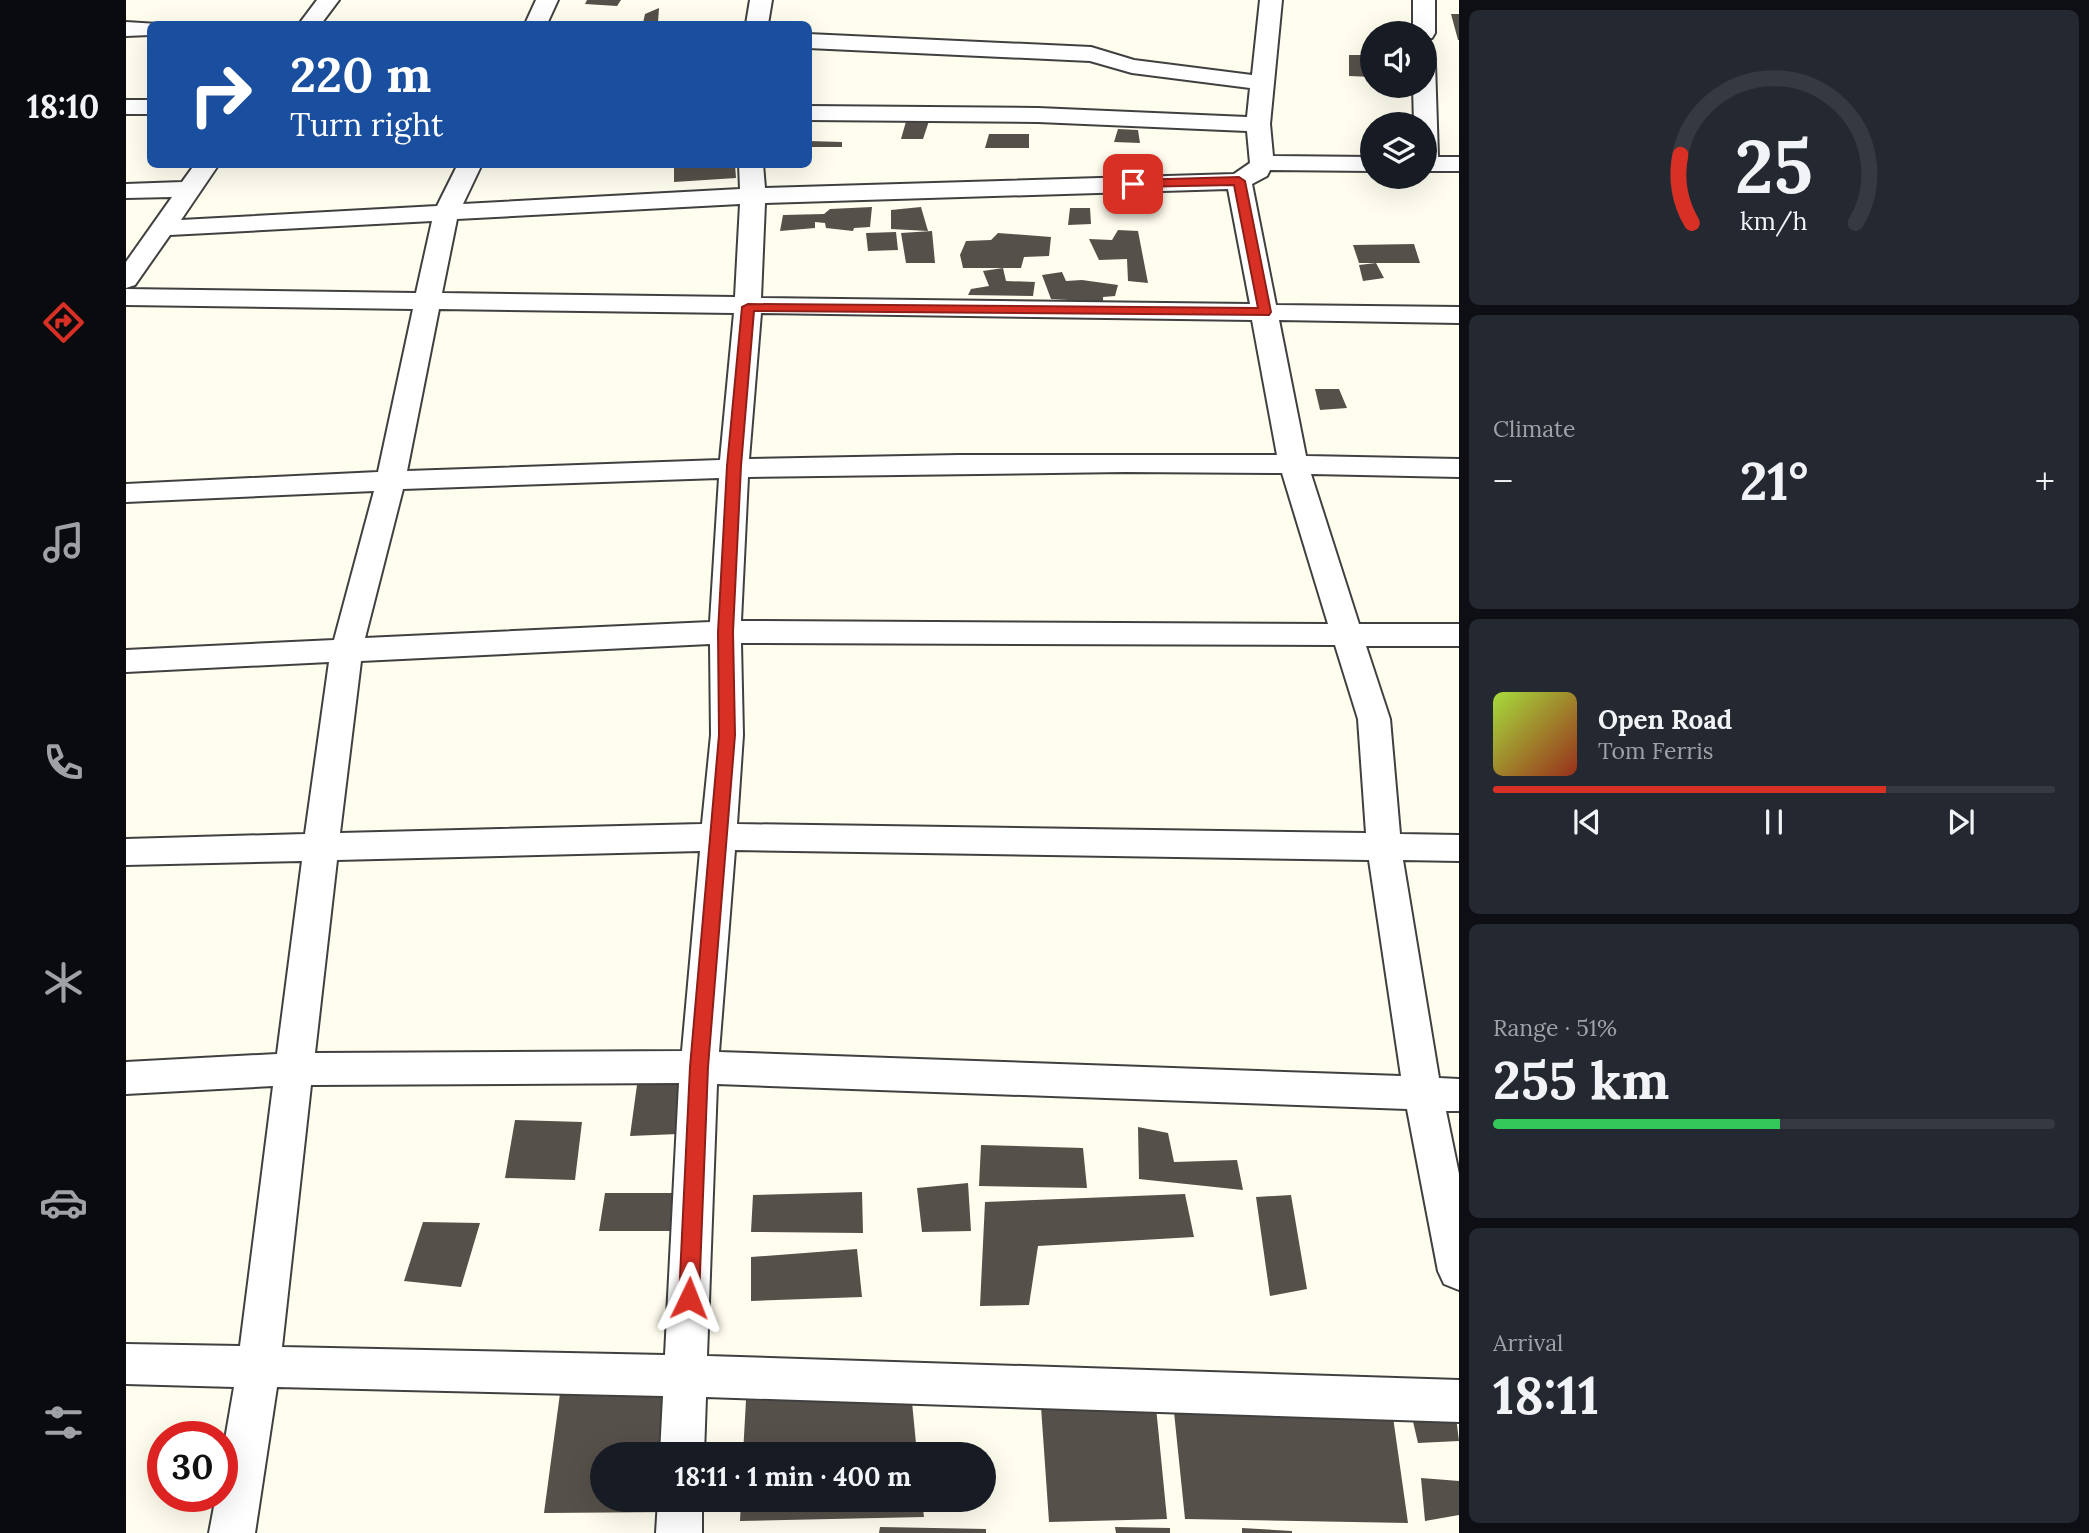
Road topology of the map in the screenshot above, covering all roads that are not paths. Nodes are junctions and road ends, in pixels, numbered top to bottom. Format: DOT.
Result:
graph roads {
  1 [pos="328,0"];
  2 [pos="547,0"];
  3 [pos="761,0"];
  4 [pos="1271,0"];
  5 [pos="1424,0"];
  6 [pos="312,21"];
  7 [pos="537,21"];
  8 [pos="758,21"];
  9 [pos="1424,21"];
  10 [pos="126,29"];
  11 [pos="147,29"];
  12 [pos="812,41"];
  13 [pos="1262,83"];
  14 [pos="126,107"];
  15 [pos="147,107"];
  16 [pos="812,113"];
  17 [pos="1258,124"];
  18 [pos="1437,164"];
  19 [pos="1459,164"];
  20 [pos="1360,165"];
  21 [pos="204,168"];
  22 [pos="468,168"];
  23 [pos="1250,172"];
  24 [pos="752,180"];
  25 [pos="190,189"];
  26 [pos="126,191"];
  27 [pos="446,213"];
  28 [pos="162,228"];
  29 [pos="126,280"];
  30 [pos="126,298"];
  31 [pos="428,302"];
  32 [pos="748,307"];
  33 [pos="1265,312"];
  34 [pos="1459,315"];
  35 [pos="1293,463"];
  36 [pos="734,466"];
  37 [pos="1459,468"];
  38 [pos="391,479"];
  39 [pos="126,493"];
  40 [pos="725,632"];
  41 [pos="1348,633"];
  42 [pos="1459,635"];
  43 [pos="347,649"];
  44 [pos="126,660"];
  45 [pos="718,837"];
  46 [pos="321,845"];
  47 [pos="1384,848"];
  48 [pos="1459,848"];
  49 [pos="126,852"];
  50 [pos="699,1067"];
  51 [pos="295,1069"];
  52 [pos="126,1078"];
  53 [pos="1441,1095"];
  54 [pos="1459,1271"];
  55 [pos="126,1364"];
  56 [pos="259,1365"];
  57 [pos="686,1376"];
  58 [pos="1459,1401"];
  59 [pos="683,1442"];
  60 [pos="680,1512"];
  61 [pos="232,1533"];
  62 [pos="679,1533"];
  1 -- 6 [label="street"];
  2 -- 7 [label="street"];
  3 -- 8 [label="street"];
  4 -- 13 [label="street"];
  5 -- 9 [label="street"];
  10 -- 11 [label="street"];
  12 -- 13 [label="street"];
  13 -- 17 [label="street"];
  14 -- 15 [label="street"];
  16 -- 17 [label="street"];
  17 -- 23 [label="street"];
  18 -- 19 [label="street"];
  20 -- 23 [label="street"];
  21 -- 25 [label="street"];
  22 -- 27 [label="street"];
  23 -- 24 [label="street"];
  23 -- 33 [label="street"];
  24 -- 27 [label="street"];
  24 -- 32 [label="street"];
  25 -- 26 [label="street"];
  25 -- 28 [label="street"];
  27 -- 28 [label="street"];
  27 -- 31 [label="street"];
  28 -- 29 [label="street"];
  30 -- 31 [label="street"];
  31 -- 32 [label="street"];
  31 -- 38 [label="street"];
  32 -- 33 [label="street"];
  32 -- 36 [label="street"];
  33 -- 34 [label="street"];
  33 -- 35 [label="street"];
  35 -- 36 [label="street"];
  35 -- 37 [label="street"];
  35 -- 41 [label="street"];
  36 -- 38 [label="street"];
  36 -- 40 [label="street"];
  38 -- 39 [label="street"];
  38 -- 43 [label="street"];
  40 -- 41 [label="street"];
  40 -- 43 [label="street"];
  40 -- 45 [label="street"];
  41 -- 42 [label="street"];
  41 -- 47 [label="street"];
  43 -- 44 [label="street"];
  43 -- 46 [label="street"];
  45 -- 46 [label="street"];
  45 -- 47 [label="street"];
  45 -- 50 [label="street"];
  46 -- 49 [label="street"];
  46 -- 51 [label="street"];
  47 -- 48 [label="street"];
  47 -- 53 [label="street"];
  50 -- 51 [label="street"];
  50 -- 53 [label="street"];
  50 -- 57 [label="street"];
  51 -- 52 [label="street"];
  51 -- 56 [label="street"];
  53 -- 54 [label="street"];
  55 -- 56 [label="street"];
  56 -- 57 [label="street"];
  56 -- 61 [label="street"];
  57 -- 58 [label="street"];
  57 -- 59 [label="street"];
  60 -- 62 [label="street"];
}
